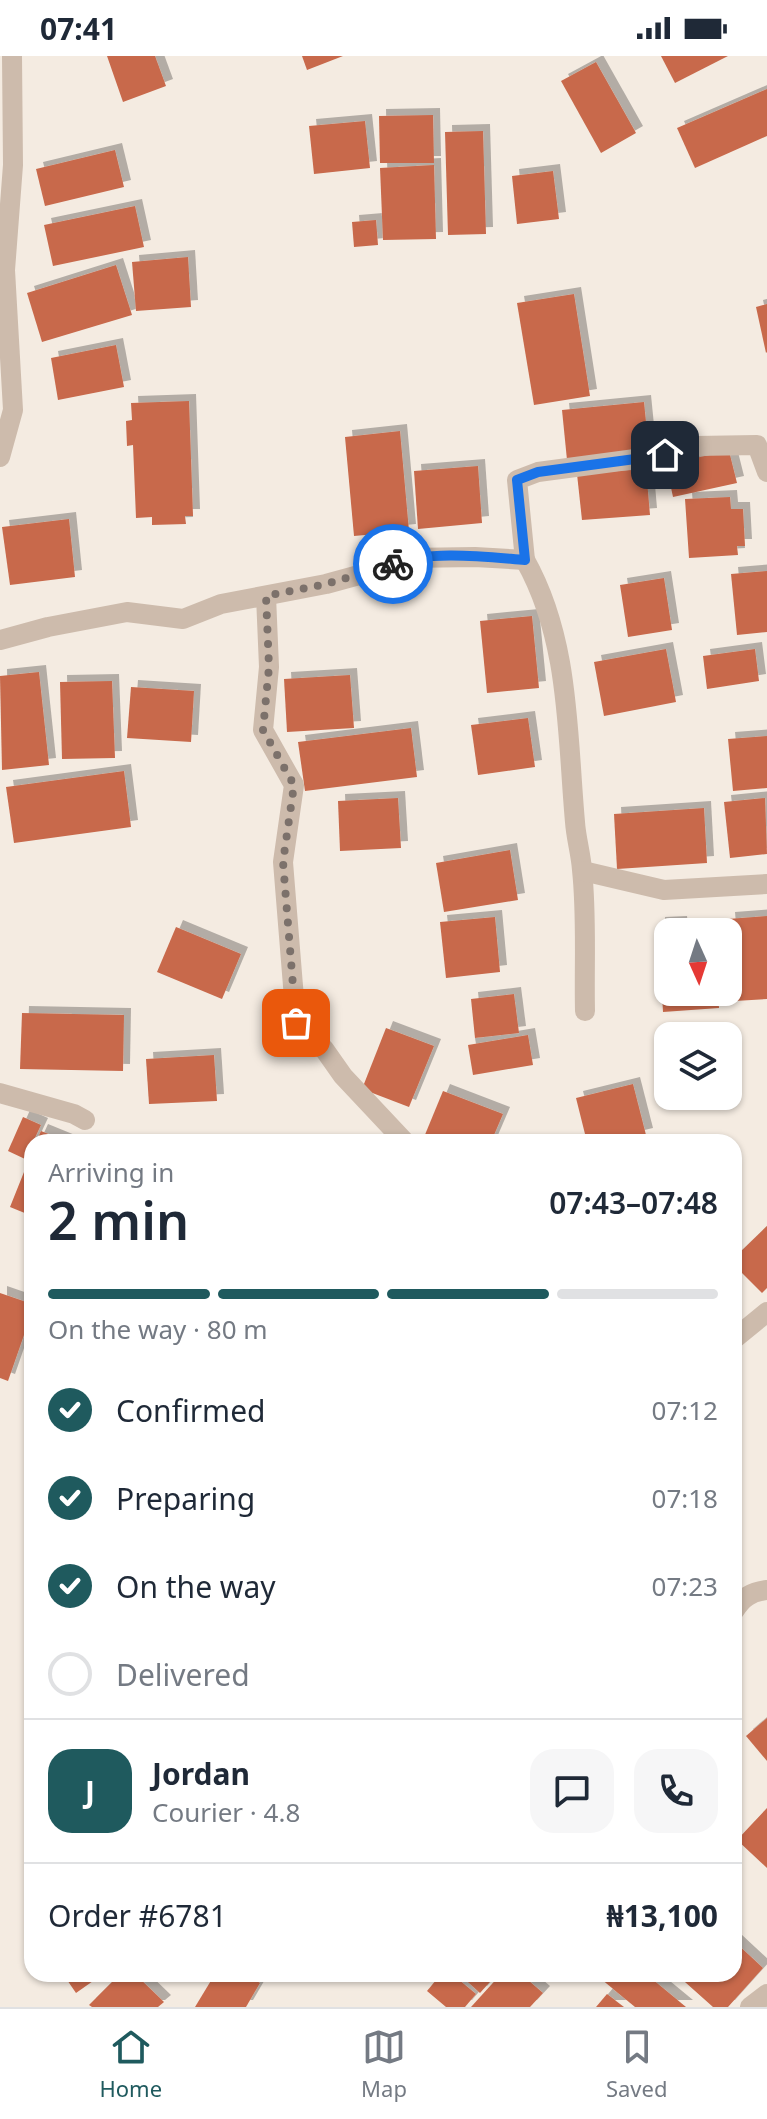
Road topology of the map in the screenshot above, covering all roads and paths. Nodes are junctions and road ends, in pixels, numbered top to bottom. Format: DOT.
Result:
graph roads {
  1 [pos="12,56"];
  2 [pos="4,304"];
  3 [pos="0,457"];
  4 [pos="767,472"];
  5 [pos="525,560"];
  6 [pos="266,596"];
  7 [pos="0,640"];
  8 [pos="583,871"];
  9 [pos="767,884"];
  10 [pos="585,1011"];
  11 [pos="0,1093"];
  12 [pos="85,1120"];
  13 [pos="397,1134"];
  14 [pos="767,1312"];
  15 [pos="742,1332"];
  16 [pos="767,1590"];
  17 [pos="742,1598"];
  18 [pos="767,1994"];
  19 [pos="750,2007"];
  1 -- 2 [label="street"];
  2 -- 3 [label="street"];
  4 -- 5 [label="street"];
  5 -- 6 [label="street"];
  5 -- 8 [label="street"];
  6 -- 7 [label="street"];
  6 -- 13 [label="street"];
  8 -- 9 [label="street"];
  8 -- 10 [label="street"];
  11 -- 12 [label="street"];
  14 -- 15 [label="street"];
  16 -- 17 [label="street"];
  18 -- 19 [label="street"];
}
